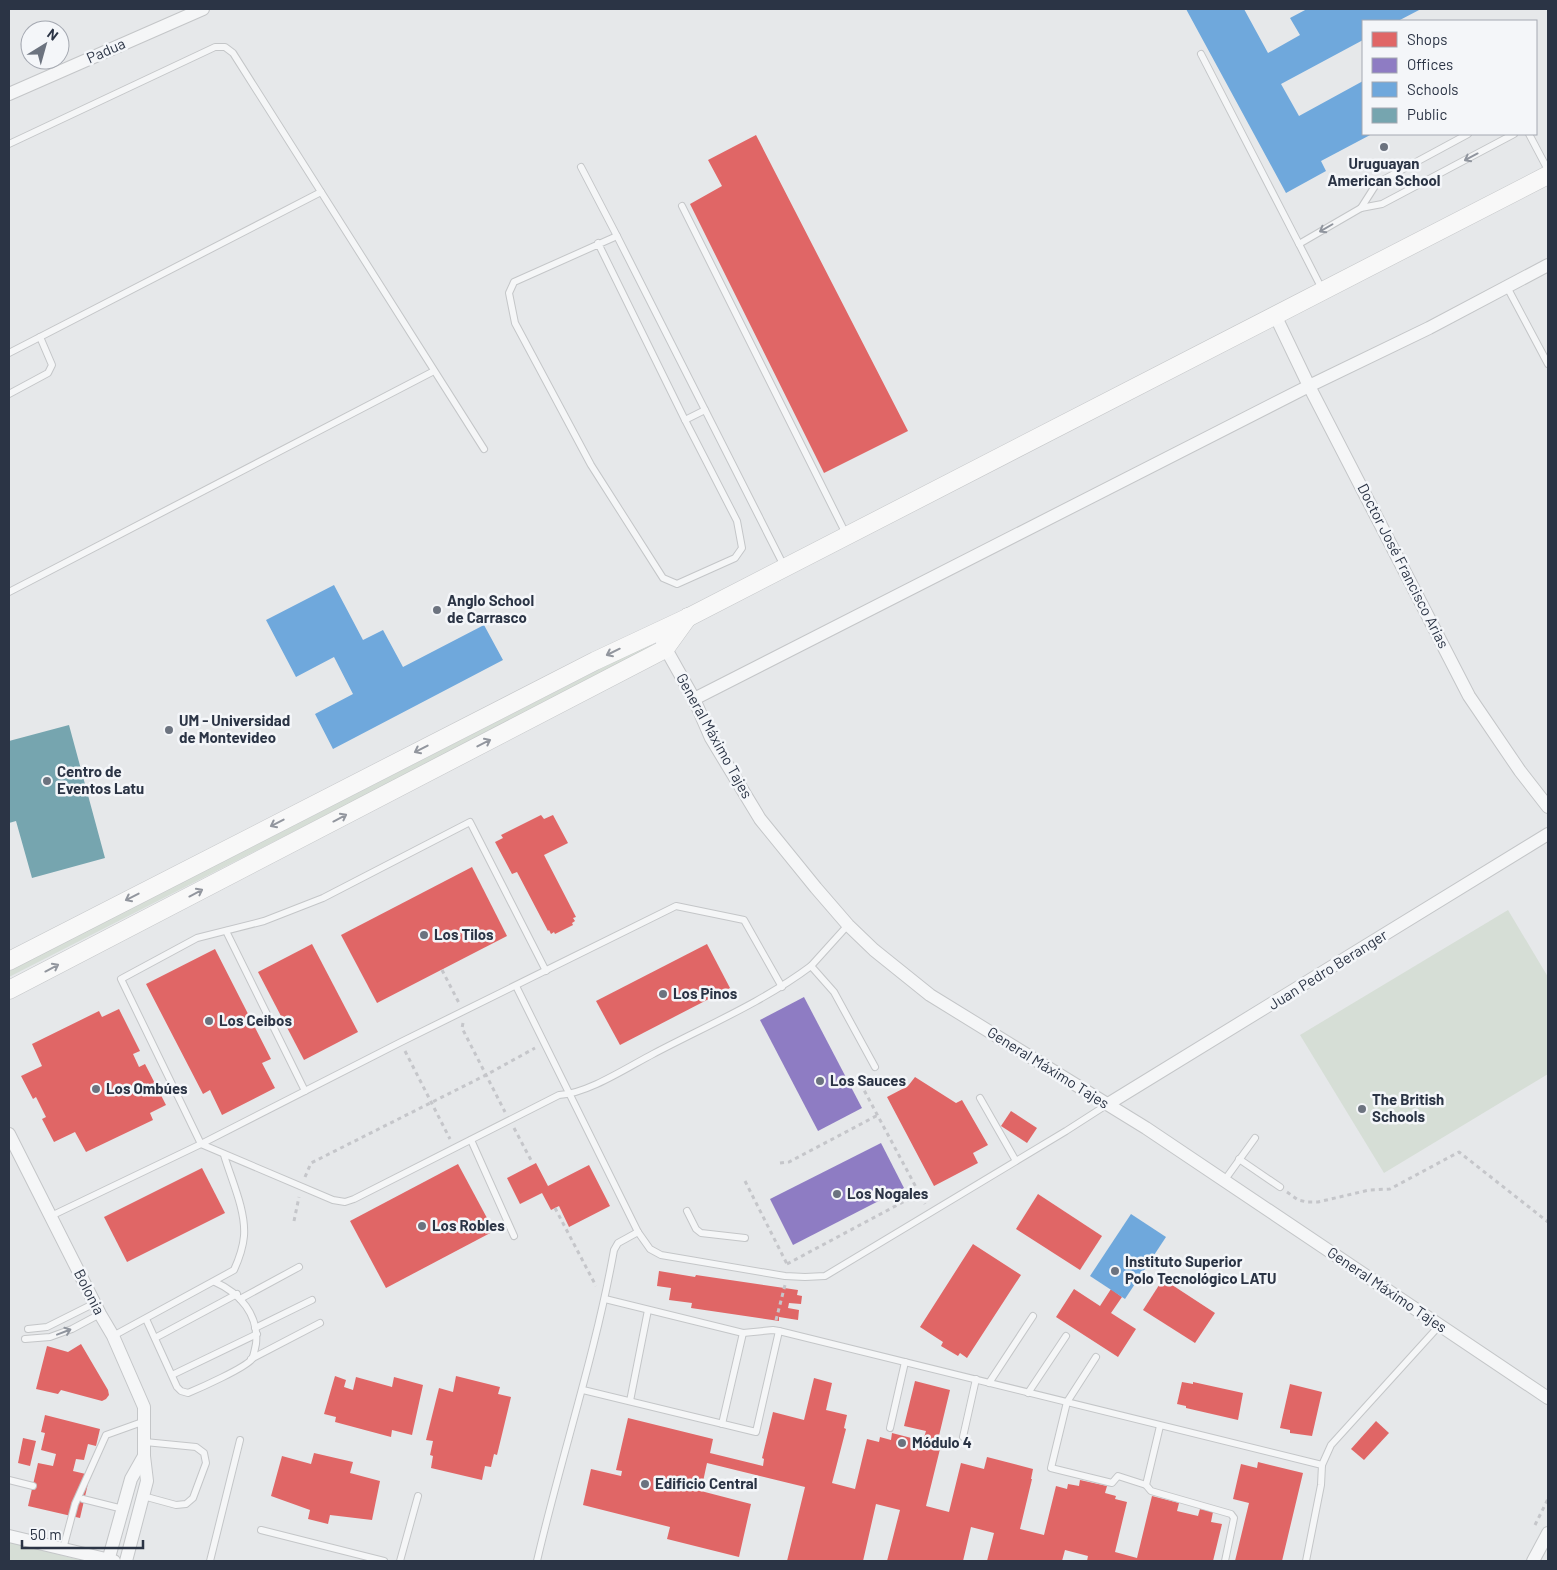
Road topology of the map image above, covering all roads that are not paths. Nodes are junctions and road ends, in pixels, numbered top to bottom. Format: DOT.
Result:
graph roads {
  1 [pos="203,9"];
  2 [pos="1201,54"];
  3 [pos="9,94"];
  4 [pos="1466,135"];
  5 [pos="1512,135"];
  6 [pos="1530,135"];
  7 [pos="9,144"];
  8 [pos="581,167"];
  9 [pos="1548,170"];
  10 [pos="1548,175"];
  11 [pos="321,192"];
  12 [pos="682,206"];
  13 [pos="1361,208"];
  14 [pos="617,236"];
  15 [pos="598,243"];
  16 [pos="1298,244"];
  17 [pos="1548,266"];
  18 [pos="1507,287"];
  19 [pos="1323,290"];
  20 [pos="1275,315"];
  21 [pos="40,337"];
  22 [pos="9,353"];
  23 [pos="1548,364"];
  24 [pos="434,371"];
  25 [pos="1310,386"];
  26 [pos="9,394"];
  27 [pos="705,410"];
  28 [pos="685,420"];
  29 [pos="484,449"];
  30 [pos="846,536"];
  31 [pos="784,566"];
  32 [pos="9,592"];
  33 [pos="689,617"];
  34 [pos="657,631"];
  35 [pos="665,648"];
  36 [pos="694,699"];
  37 [pos="1548,806"];
  38 [pos="1548,834"];
  39 [pos="848,925"];
  40 [pos="226,931"];
  41 [pos="9,960"];
  42 [pos="811,966"];
  43 [pos="546,971"];
  44 [pos="516,986"];
  45 [pos="782,987"];
  46 [pos="9,990"];
  47 [pos="875,1067"];
  48 [pos="305,1091"];
  49 [pos="570,1094"];
  50 [pos="980,1098"];
  51 [pos="1108,1104"];
  52 [pos="9,1134"];
  53 [pos="1255,1138"];
  54 [pos="471,1140"];
  55 [pos="201,1144"];
  56 [pos="224,1155"];
  57 [pos="1239,1159"];
  58 [pos="1016,1161"];
  59 [pos="1224,1181"];
  60 [pos="1280,1188"];
  61 [pos="687,1211"];
  62 [pos="51,1216"];
  63 [pos="638,1232"];
  64 [pos="514,1236"];
  65 [pos="745,1238"];
  66 [pos="298,1267"];
  67 [pos="215,1282"];
  68 [pos="238,1296"];
  69 [pos="605,1299"];
  70 [pos="312,1300"];
  71 [pos="98,1308"];
  72 [pos="648,1310"];
  73 [pos="1032,1316"];
  74 [pos="146,1320"];
  75 [pos="320,1323"];
  76 [pos="1439,1326"];
  77 [pos="28,1329"];
  78 [pos="776,1330"];
  79 [pos="256,1331"];
  80 [pos="743,1332"];
  81 [pos="113,1336"];
  82 [pos="1066,1336"];
  83 [pos="155,1338"];
  84 [pos="25,1339"];
  85 [pos="1096,1357"];
  86 [pos="251,1359"];
  87 [pos="905,1362"];
  88 [pos="172,1374"];
  89 [pos="976,1380"];
  90 [pos="990,1383"];
  91 [pos="583,1390"];
  92 [pos="1028,1393"];
  93 [pos="1548,1398"];
  94 [pos="630,1401"];
  95 [pos="1067,1402"];
  96 [pos="145,1421"];
  97 [pos="722,1424"];
  98 [pos="1160,1426"];
  99 [pos="890,1428"];
  100 [pos="963,1437"];
  101 [pos="240,1440"];
  102 [pos="145,1442"];
  103 [pos="144,1456"];
  104 [pos="1322,1465"];
  105 [pos="9,1480"];
  106 [pos="1146,1485"];
  107 [pos="33,1486"];
  108 [pos="143,1496"];
  109 [pos="418,1496"];
  110 [pos="84,1499"];
  111 [pos="123,1509"];
  112 [pos="262,1530"];
  113 [pos="1548,1533"];
  114 [pos="9,1536"];
  115 [pos="63,1549"];
  116 [pos="110,1561"];
  117 [pos="126,1561"];
  118 [pos="210,1561"];
  119 [pos="384,1561"];
  120 [pos="400,1561"];
  121 [pos="537,1561"];
  122 [pos="1225,1561"];
  123 [pos="1306,1561"];
  124 [pos="1533,1561"];
  1 -- 3 [label="street, Padua"];
  2 -- 16 [label="lane"];
  4 -- 13 [label="lane"];
  5 -- 13 [label="lane, one-way"];
  6 -- 9 [label="lane"];
  7 -- 11 [label="lane"];
  8 -- 14 [label="lane"];
  10 -- 19 [label="street"];
  11 -- 21 [label="lane"];
  11 -- 24 [label="lane"];
  12 -- 30 [label="lane"];
  13 -- 16 [label="lane, one-way"];
  14 -- 15 [label="lane"];
  14 -- 27 [label="lane"];
  15 -- 28 [label="lane"];
  15 -- 28 [label="lane"];
  16 -- 19 [label="lane"];
  17 -- 18 [label="street"];
  18 -- 23 [label="lane"];
  18 -- 25 [label="street"];
  19 -- 20 [label="street"];
  20 -- 25 [label="street, Doctor José Francisco Arias"];
  20 -- 30 [label="street"];
  21 -- 22 [label="lane"];
  21 -- 26 [label="lane"];
  24 -- 29 [label="lane"];
  24 -- 32 [label="lane"];
  25 -- 36 [label="street"];
  25 -- 37 [label="street, Doctor José Francisco Arias"];
  27 -- 28 [label="lane"];
  27 -- 31 [label="lane"];
  30 -- 31 [label="street"];
  31 -- 33 [label="street"];
  33 -- 34 [label="street"];
  33 -- 35 [label="street"];
  34 -- 35 [label="street, General Máximo Tajes"];
  34 -- 41 [label="street, one-way"];
  35 -- 36 [label="street, General Máximo Tajes"];
  46 -- 35 [label="street, one-way"];
  36 -- 39 [label="street, General Máximo Tajes"];
  38 -- 51 [label="street, Juan Pedro Beranger"];
  39 -- 42 [label="lane"];
  39 -- 51 [label="street, General Máximo Tajes"];
  40 -- 43 [label="lane"];
  40 -- 48 [label="lane"];
  40 -- 55 [label="lane"];
  42 -- 45 [label="lane"];
  42 -- 47 [label="lane"];
  43 -- 44 [label="lane"];
  43 -- 45 [label="lane"];
  44 -- 48 [label="lane"];
  44 -- 49 [label="lane"];
  45 -- 49 [label="lane"];
  48 -- 55 [label="lane"];
  49 -- 54 [label="lane"];
  49 -- 63 [label="lane"];
  50 -- 58 [label="lane"];
  51 -- 58 [label="lane"];
  51 -- 59 [label="street, General Máximo Tajes"];
  52 -- 62 [label="street, Bolonia"];
  53 -- 57 [label="lane"];
  54 -- 56 [label="lane"];
  54 -- 64 [label="lane"];
  55 -- 56 [label="lane"];
  55 -- 62 [label="lane"];
  56 -- 67 [label="lane"];
  57 -- 59 [label="lane"];
  57 -- 60 [label="lane"];
  58 -- 63 [label="lane"];
  59 -- 76 [label="street, General Máximo Tajes"];
  61 -- 65 [label="lane"];
  62 -- 71 [label="street, Bolonia"];
  63 -- 69 [label="lane"];
  66 -- 68 [label="lane"];
  67 -- 68 [label="lane"];
  67 -- 74 [label="lane"];
  68 -- 79 [label="lane"];
  68 -- 83 [label="lane"];
  69 -- 72 [label="lane"];
  69 -- 91 [label="lane"];
  70 -- 79 [label="lane"];
  71 -- 77 [label="lane"];
  71 -- 81 [label="street, Bolonia"];
  84 -- 71 [label="lane, one-way"];
  72 -- 80 [label="lane"];
  72 -- 94 [label="lane"];
  73 -- 90 [label="lane"];
  74 -- 81 [label="lane"];
  74 -- 83 [label="lane"];
  75 -- 86 [label="lane"];
  76 -- 93 [label="street, General Máximo Tajes"];
  76 -- 104 [label="lane"];
  78 -- 80 [label="lane"];
  78 -- 87 [label="lane"];
  78 -- 97 [label="lane"];
  79 -- 86 [label="lane"];
  79 -- 88 [label="lane"];
  80 -- 97 [label="lane"];
  81 -- 96 [label="street, Bolonia"];
  82 -- 92 [label="lane"];
  83 -- 88 [label="lane"];
  85 -- 95 [label="lane"];
  86 -- 88 [label="lane"];
  87 -- 89 [label="lane"];
  87 -- 99 [label="lane"];
  89 -- 90 [label="lane"];
  89 -- 100 [label="lane"];
  90 -- 92 [label="lane"];
  91 -- 94 [label="lane"];
  91 -- 121 [label="lane"];
  92 -- 95 [label="lane"];
  94 -- 97 [label="lane"];
  95 -- 98 [label="lane"];
  95 -- 106 [label="lane"];
  96 -- 102 [label="street, Bolonia"];
  96 -- 115 [label="lane"];
  98 -- 104 [label="lane"];
  98 -- 106 [label="lane"];
  101 -- 118 [label="lane"];
  102 -- 103 [label="street, Bolonia"];
  102 -- 108 [label="lane"];
  103 -- 108 [label="street, Bolonia"];
  103 -- 111 [label="street, Bolonia"];
  104 -- 123 [label="lane"];
  105 -- 107 [label="lane"];
  106 -- 122 [label="lane"];
  108 -- 117 [label="street, Bolonia"];
  109 -- 120 [label="lane"];
  110 -- 111 [label="lane"];
  111 -- 116 [label="street, Bolonia"];
  112 -- 119 [label="lane"];
  113 -- 124 [label="street"];
  114 -- 115 [label="street"];
  115 -- 116 [label="street"];
}
